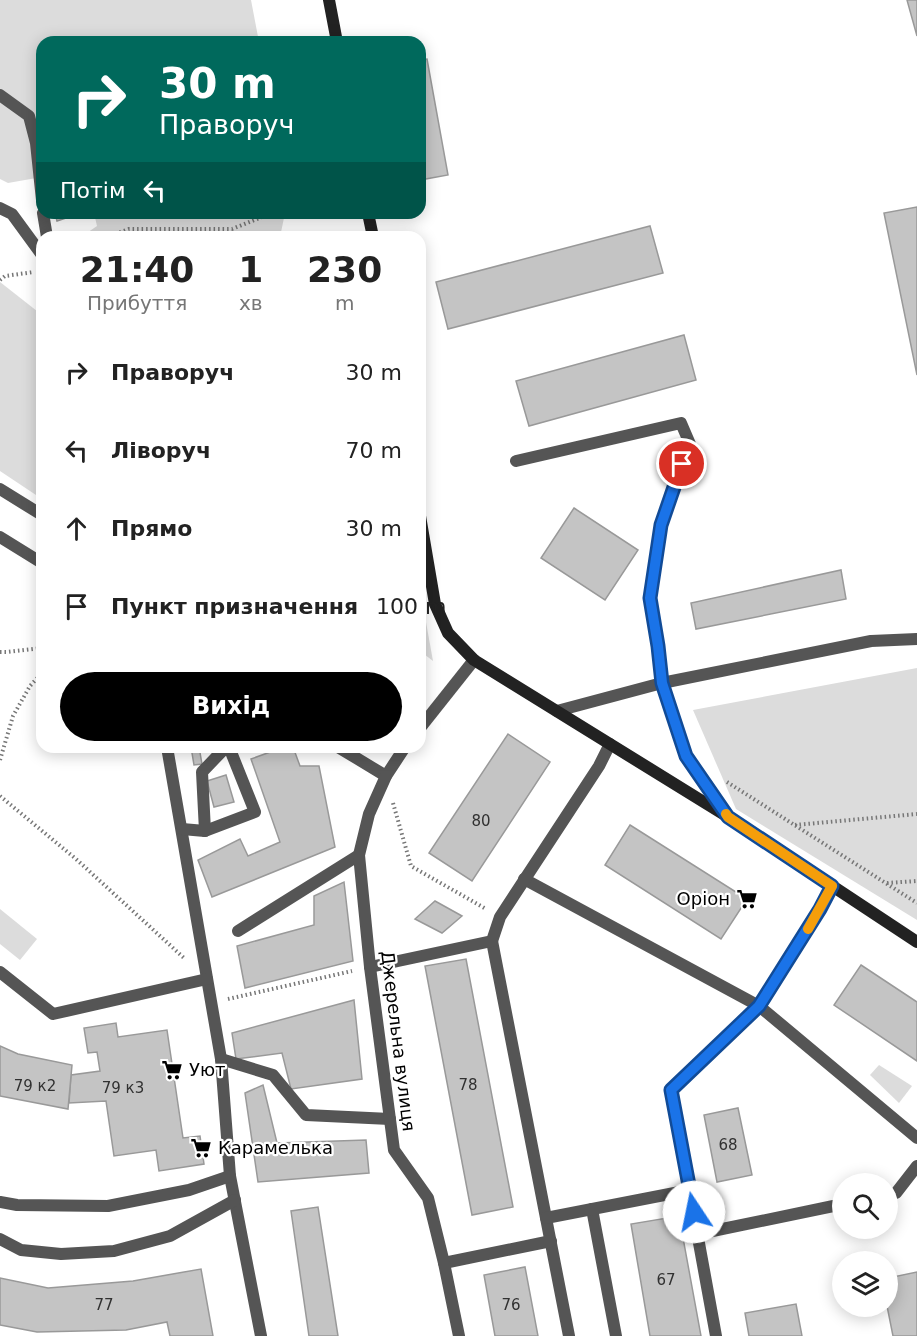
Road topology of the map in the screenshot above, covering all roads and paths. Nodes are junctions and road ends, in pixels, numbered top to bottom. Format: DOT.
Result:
graph roads {
  1 [pos="329,0"];
  2 [pos="336,36"];
  3 [pos="0,95"];
  4 [pos="36,143"];
  5 [pos="0,208"];
  6 [pos="257,219"];
  7 [pos="124,231"];
  8 [pos="36,247"];
  9 [pos="36,271"];
  10 [pos="0,280"];
  11 [pos="516,461"];
  12 [pos="0,489"];
  13 [pos="36,511"];
  14 [pos="0,537"];
  15 [pos="426,551"];
  16 [pos="36,559"];
  17 [pos="917,639"];
  18 [pos="36,649"];
  19 [pos="0,652"];
  20 [pos="474,660"];
  21 [pos="36,680"];
  22 [pos="662,683"];
  23 [pos="558,711"];
  24 [pos="426,720"];
  25 [pos="610,744"];
  26 [pos="168,753"];
  27 [pos="222,753"];
  28 [pos="230,753"];
  29 [pos="348,753"];
  30 [pos="401,753"];
  31 [pos="0,760"];
  32 [pos="386,776"];
  33 [pos="725,781"];
  34 [pos="0,796"];
  35 [pos="917,814"];
  36 [pos="728,817"];
  37 [pos="795,825"];
  38 [pos="182,829"];
  39 [pos="205,831"];
  40 [pos="359,855"];
  41 [pos="524,879"];
  42 [pos="917,881"];
  43 [pos="886,883"];
  44 [pos="832,886"];
  45 [pos="917,903"];
  46 [pos="500,917"];
  47 [pos="238,931"];
  48 [pos="492,941"];
  49 [pos="917,942"];
  50 [pos="370,967"];
  51 [pos="0,972"];
  52 [pos="207,979"];
  53 [pos="211,1003"];
  54 [pos="759,1006"];
  55 [pos="220,1059"];
  56 [pos="390,1119"];
  57 [pos="917,1138"];
  58 [pos="917,1166"];
  59 [pos="230,1176"];
  60 [pos="690,1190"];
  61 [pos="898,1192"];
  62 [pos="235,1200"];
  63 [pos="0,1202"];
  64 [pos="832,1206"];
  65 [pos="592,1209"];
  66 [pos="546,1218"];
  67 [pos="698,1234"];
  68 [pos="0,1239"];
  69 [pos="551,1241"];
  70 [pos="444,1263"];
  71 [pos="261,1336"];
  72 [pos="459,1336"];
  73 [pos="569,1336"];
  74 [pos="616,1336"];
  75 [pos="716,1336"];
  1 -- 2 [label="street"];
  3 -- 4 [label="street"];
  5 -- 8 [label="street"];
  6 -- 7 [label="path"];
  9 -- 10 [label="path"];
  11 -- 22 [label="street"];
  12 -- 13 [label="street"];
  14 -- 16 [label="street"];
  15 -- 20 [label="street"];
  17 -- 22 [label="street"];
  18 -- 19 [label="path"];
  20 -- 23 [label="street"];
  20 -- 24 [label="street"];
  21 -- 31 [label="path"];
  22 -- 23 [label="street"];
  22 -- 36 [label="street"];
  23 -- 25 [label="street"];
  25 -- 36 [label="street"];
  25 -- 41 [label="street"];
  26 -- 38 [label="street"];
  27 -- 39 [label="street"];
  28 -- 39 [label="street"];
  29 -- 32 [label="street"];
  30 -- 32 [label="street, Джерельна вулиця"];
  32 -- 40 [label="street, Джерельна вулиця"];
  32 -- 46 [label="path"];
  33 -- 37 [label="path"];
  34 -- 52 [label="path"];
  35 -- 37 [label="path"];
  36 -- 44 [label="street"];
  37 -- 43 [label="path"];
  38 -- 39 [label="street"];
  38 -- 52 [label="street"];
  40 -- 47 [label="street"];
  40 -- 50 [label="street, Джерельна вулиця"];
  41 -- 46 [label="street"];
  41 -- 54 [label="street"];
  42 -- 43 [label="path"];
  43 -- 45 [label="path"];
  44 -- 49 [label="street"];
  44 -- 54 [label="street"];
  46 -- 48 [label="street"];
  48 -- 50 [label="street"];
  48 -- 66 [label="street"];
  50 -- 53 [label="path"];
  50 -- 56 [label="street, Джерельна вулиця"];
  51 -- 52 [label="street"];
  52 -- 53 [label="street"];
  53 -- 55 [label="street"];
  54 -- 57 [label="street"];
  54 -- 60 [label="street"];
  55 -- 56 [label="street"];
  55 -- 59 [label="street"];
  56 -- 70 [label="street, Джерельна вулиця"];
  58 -- 61 [label="street"];
  59 -- 62 [label="street"];
  59 -- 63 [label="street"];
  60 -- 65 [label="street"];
  60 -- 67 [label="street"];
  62 -- 68 [label="street"];
  62 -- 71 [label="street"];
  64 -- 67 [label="street"];
  65 -- 66 [label="street"];
  65 -- 74 [label="street"];
  66 -- 69 [label="street"];
  67 -- 75 [label="street"];
  69 -- 70 [label="street"];
  69 -- 73 [label="street"];
  70 -- 72 [label="street, Джерельна вулиця"];
}
